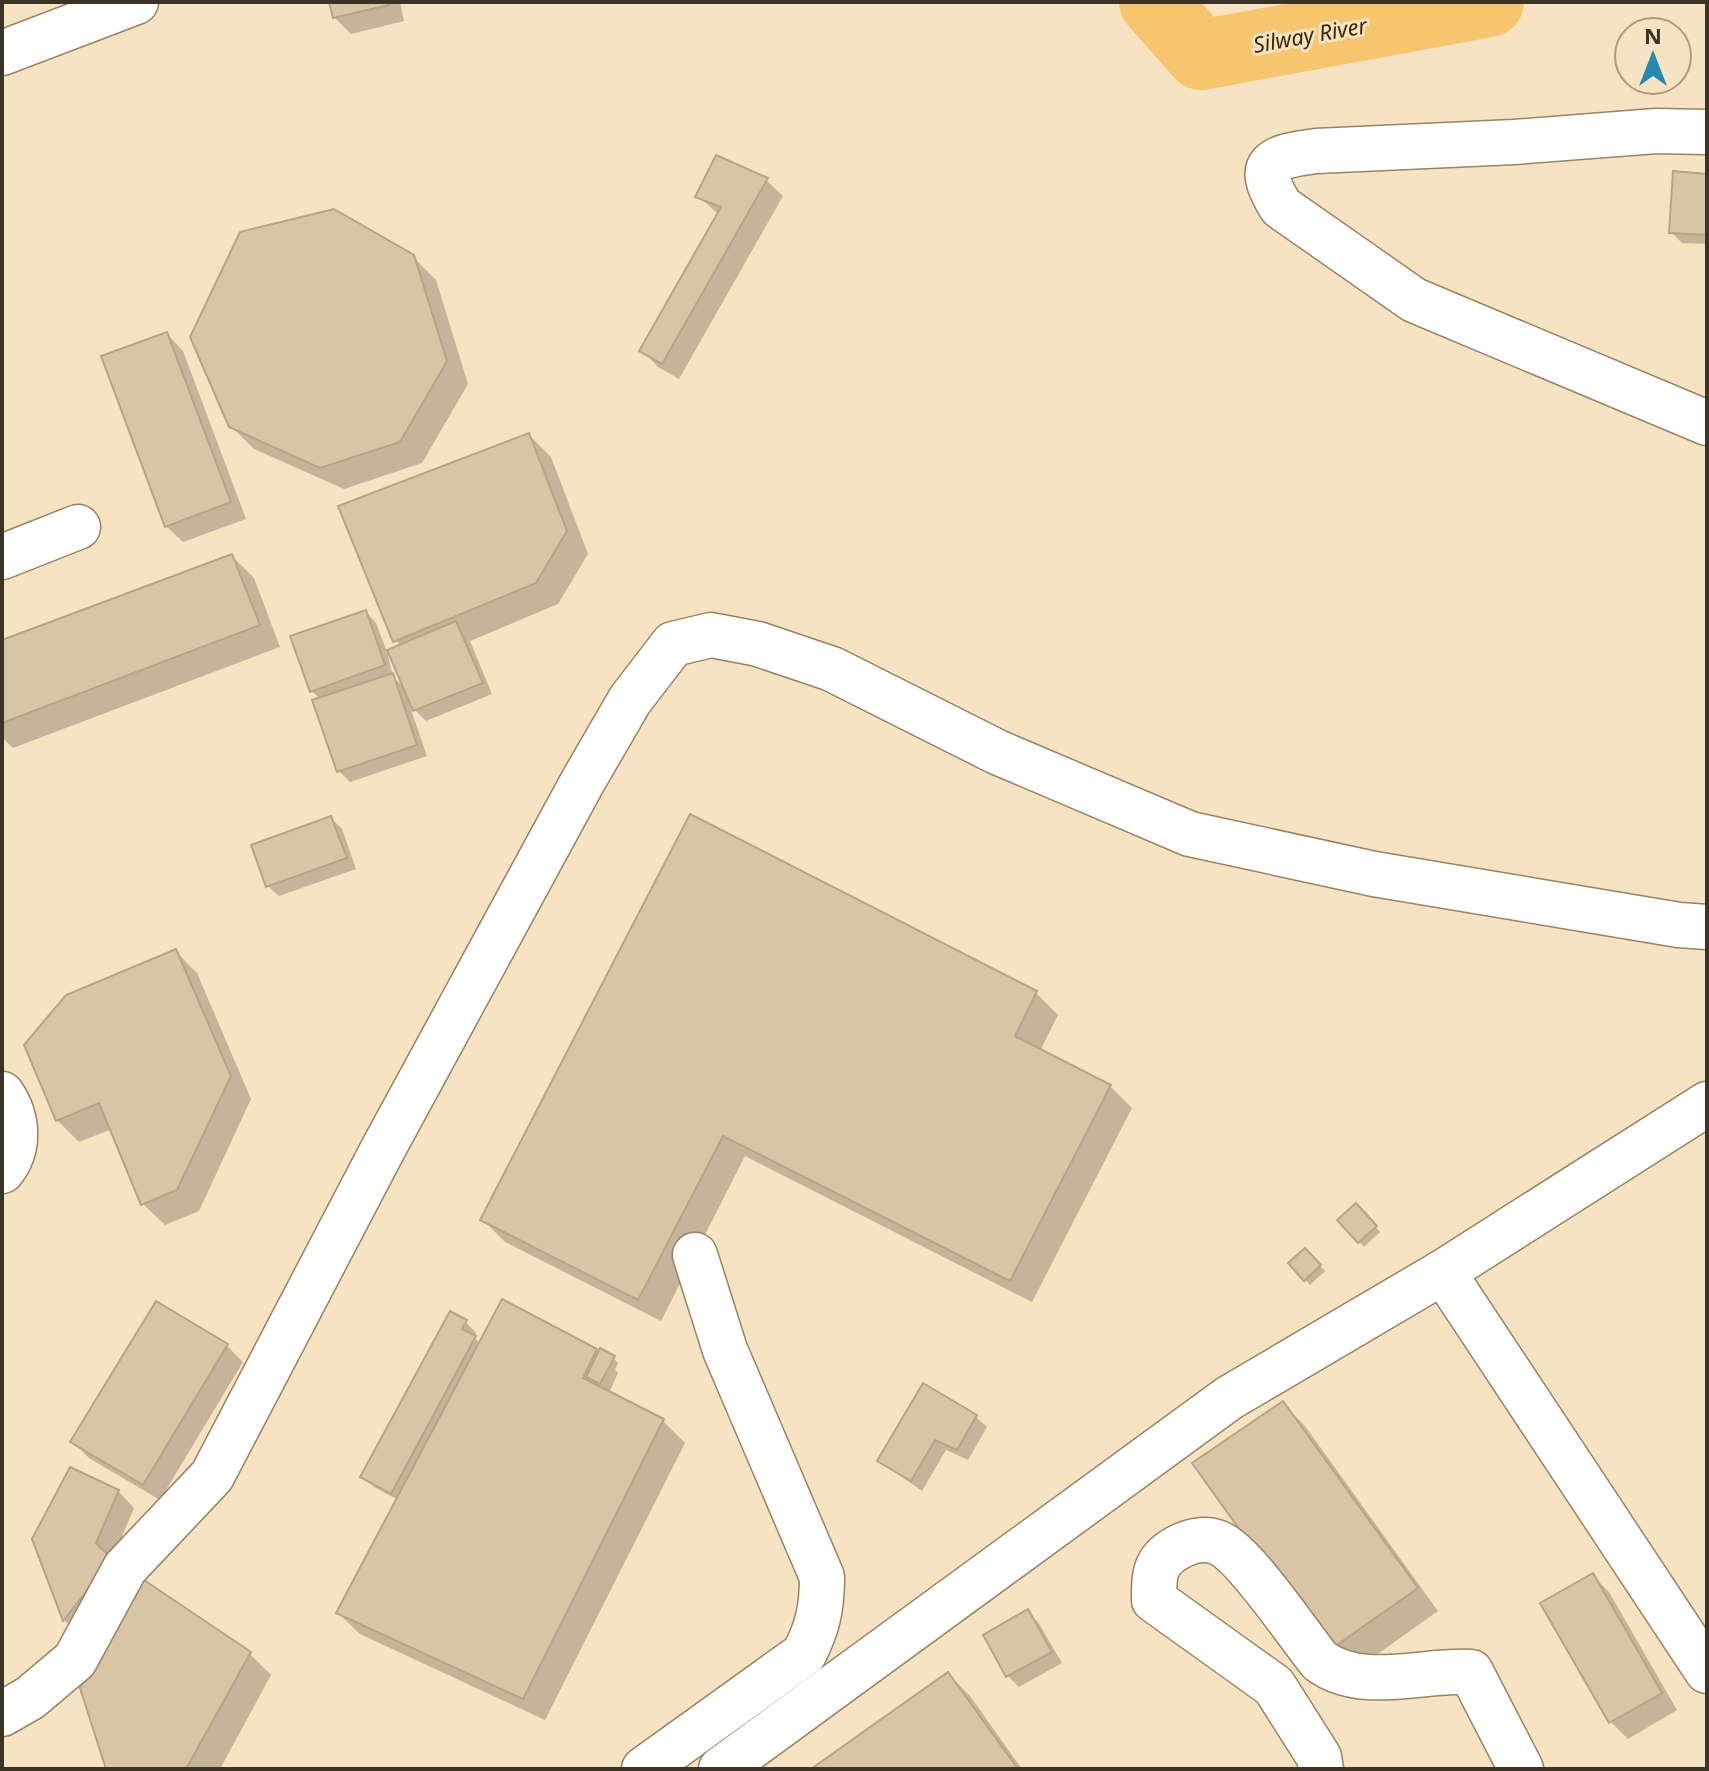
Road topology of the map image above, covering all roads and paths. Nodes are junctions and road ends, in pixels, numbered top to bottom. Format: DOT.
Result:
graph roads {
  1 [pos="136,2"];
  2 [pos="2,53"];
  3 [pos="1707,132"];
  4 [pos="1707,423"];
  5 [pos="78,527"];
  6 [pos="2,557"];
  7 [pos="1707,927"];
  8 [pos="2,1094"];
  9 [pos="1707,1104"];
  10 [pos="2,1171"];
  11 [pos="695,1255"];
  12 [pos="1443,1272"];
  13 [pos="1707,1671"];
  14 [pos="2,1714"];
  15 [pos="644,1769"];
  16 [pos="721,1769"];
  17 [pos="1321,1769"];
  18 [pos="1521,1769"];
  1 -- 2 [label="lane"];
  3 -- 4 [label="lane"];
  5 -- 6 [label="lane"];
  7 -- 14 [label="lane"];
  8 -- 10 [label="lane"];
  9 -- 12 [label="lane"];
  11 -- 15 [label="lane"];
  12 -- 13 [label="lane"];
  12 -- 16 [label="lane"];
  17 -- 18 [label="lane"];
}
